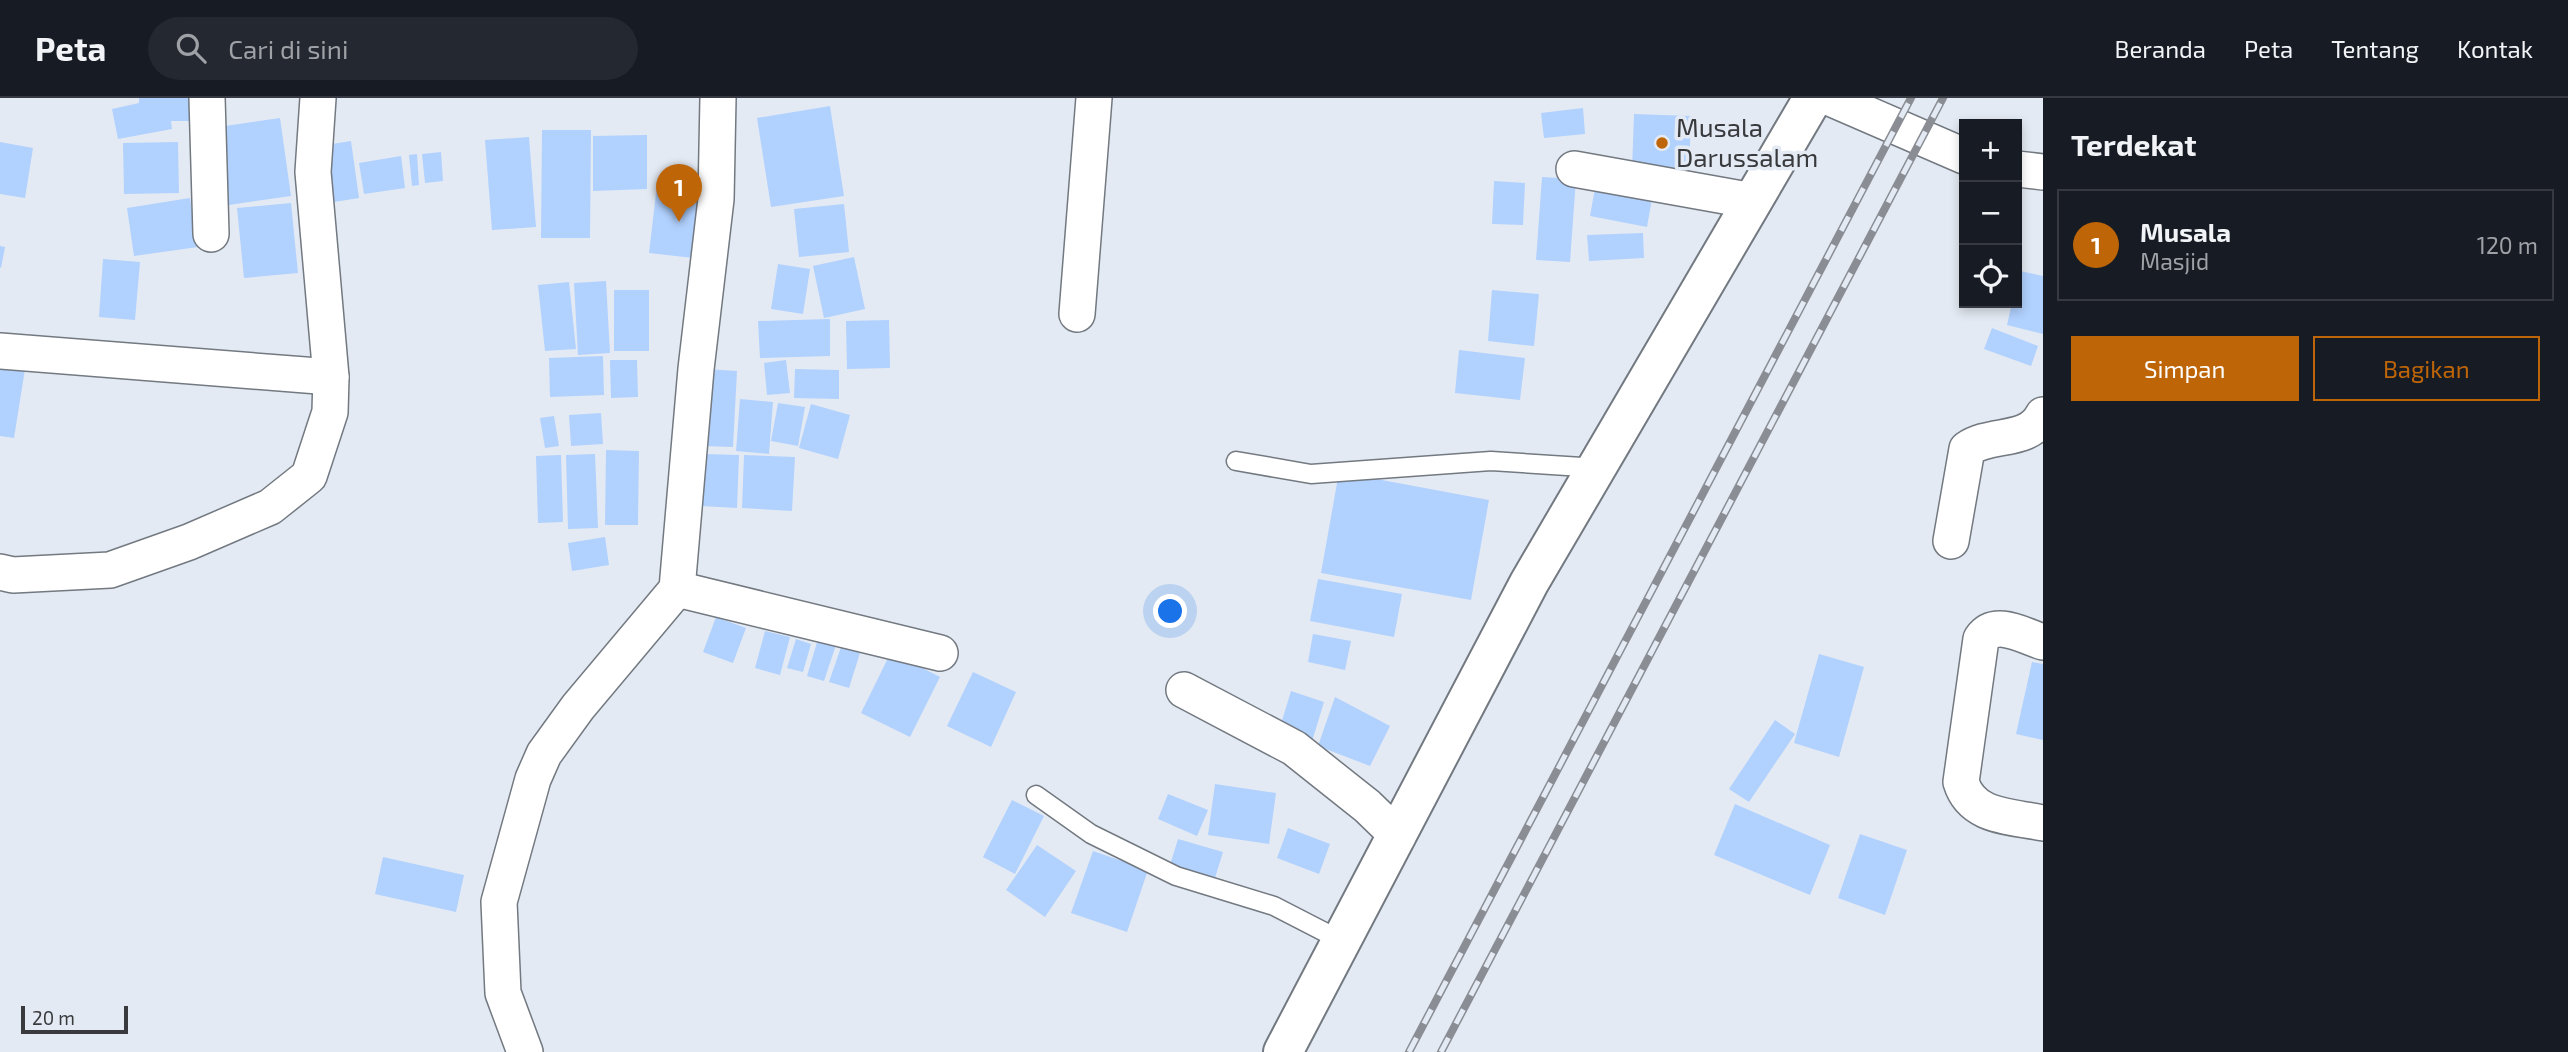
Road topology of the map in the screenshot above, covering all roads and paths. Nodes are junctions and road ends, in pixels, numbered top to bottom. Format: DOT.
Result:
graph roads {
  1 [pos="206,98"];
  2 [pos="318,98"];
  3 [pos="718,98"];
  4 [pos="1094,98"];
  5 [pos="1813,98"];
  6 [pos="1830,98"];
  7 [pos="1959,154"];
  8 [pos="1574,169"];
  9 [pos="2022,170"];
  10 [pos="2043,172"];
  11 [pos="1753,201"];
  12 [pos="211,234"];
  13 [pos="1077,314"];
  14 [pos="0,351"];
  15 [pos="331,377"];
  16 [pos="2043,415"];
  17 [pos="1236,461"];
  18 [pos="1598,468"];
  19 [pos="1951,541"];
  20 [pos="0,572"];
  21 [pos="677,589"];
  22 [pos="2043,642"];
  23 [pos="940,653"];
  24 [pos="1184,690"];
  25 [pos="1036,795"];
  26 [pos="2043,823"];
  27 [pos="1398,836"];
  28 [pos="1342,941"];
  29 [pos="524,1052"];
  30 [pos="1283,1052"];
  1 -- 12 [label="street"];
  2 -- 15 [label="street"];
  3 -- 21 [label="street"];
  4 -- 13 [label="street"];
  5 -- 11 [label="street"];
  6 -- 7 [label="street"];
  8 -- 11 [label="street"];
  9 -- 10 [label="street"];
  11 -- 18 [label="street"];
  14 -- 15 [label="street"];
  15 -- 20 [label="street"];
  16 -- 19 [label="street"];
  17 -- 18 [label="lane"];
  18 -- 27 [label="street"];
  21 -- 23 [label="street"];
  21 -- 29 [label="street"];
  22 -- 26 [label="street"];
  24 -- 27 [label="street"];
  25 -- 28 [label="lane"];
  27 -- 28 [label="street"];
  28 -- 30 [label="street"];
}
